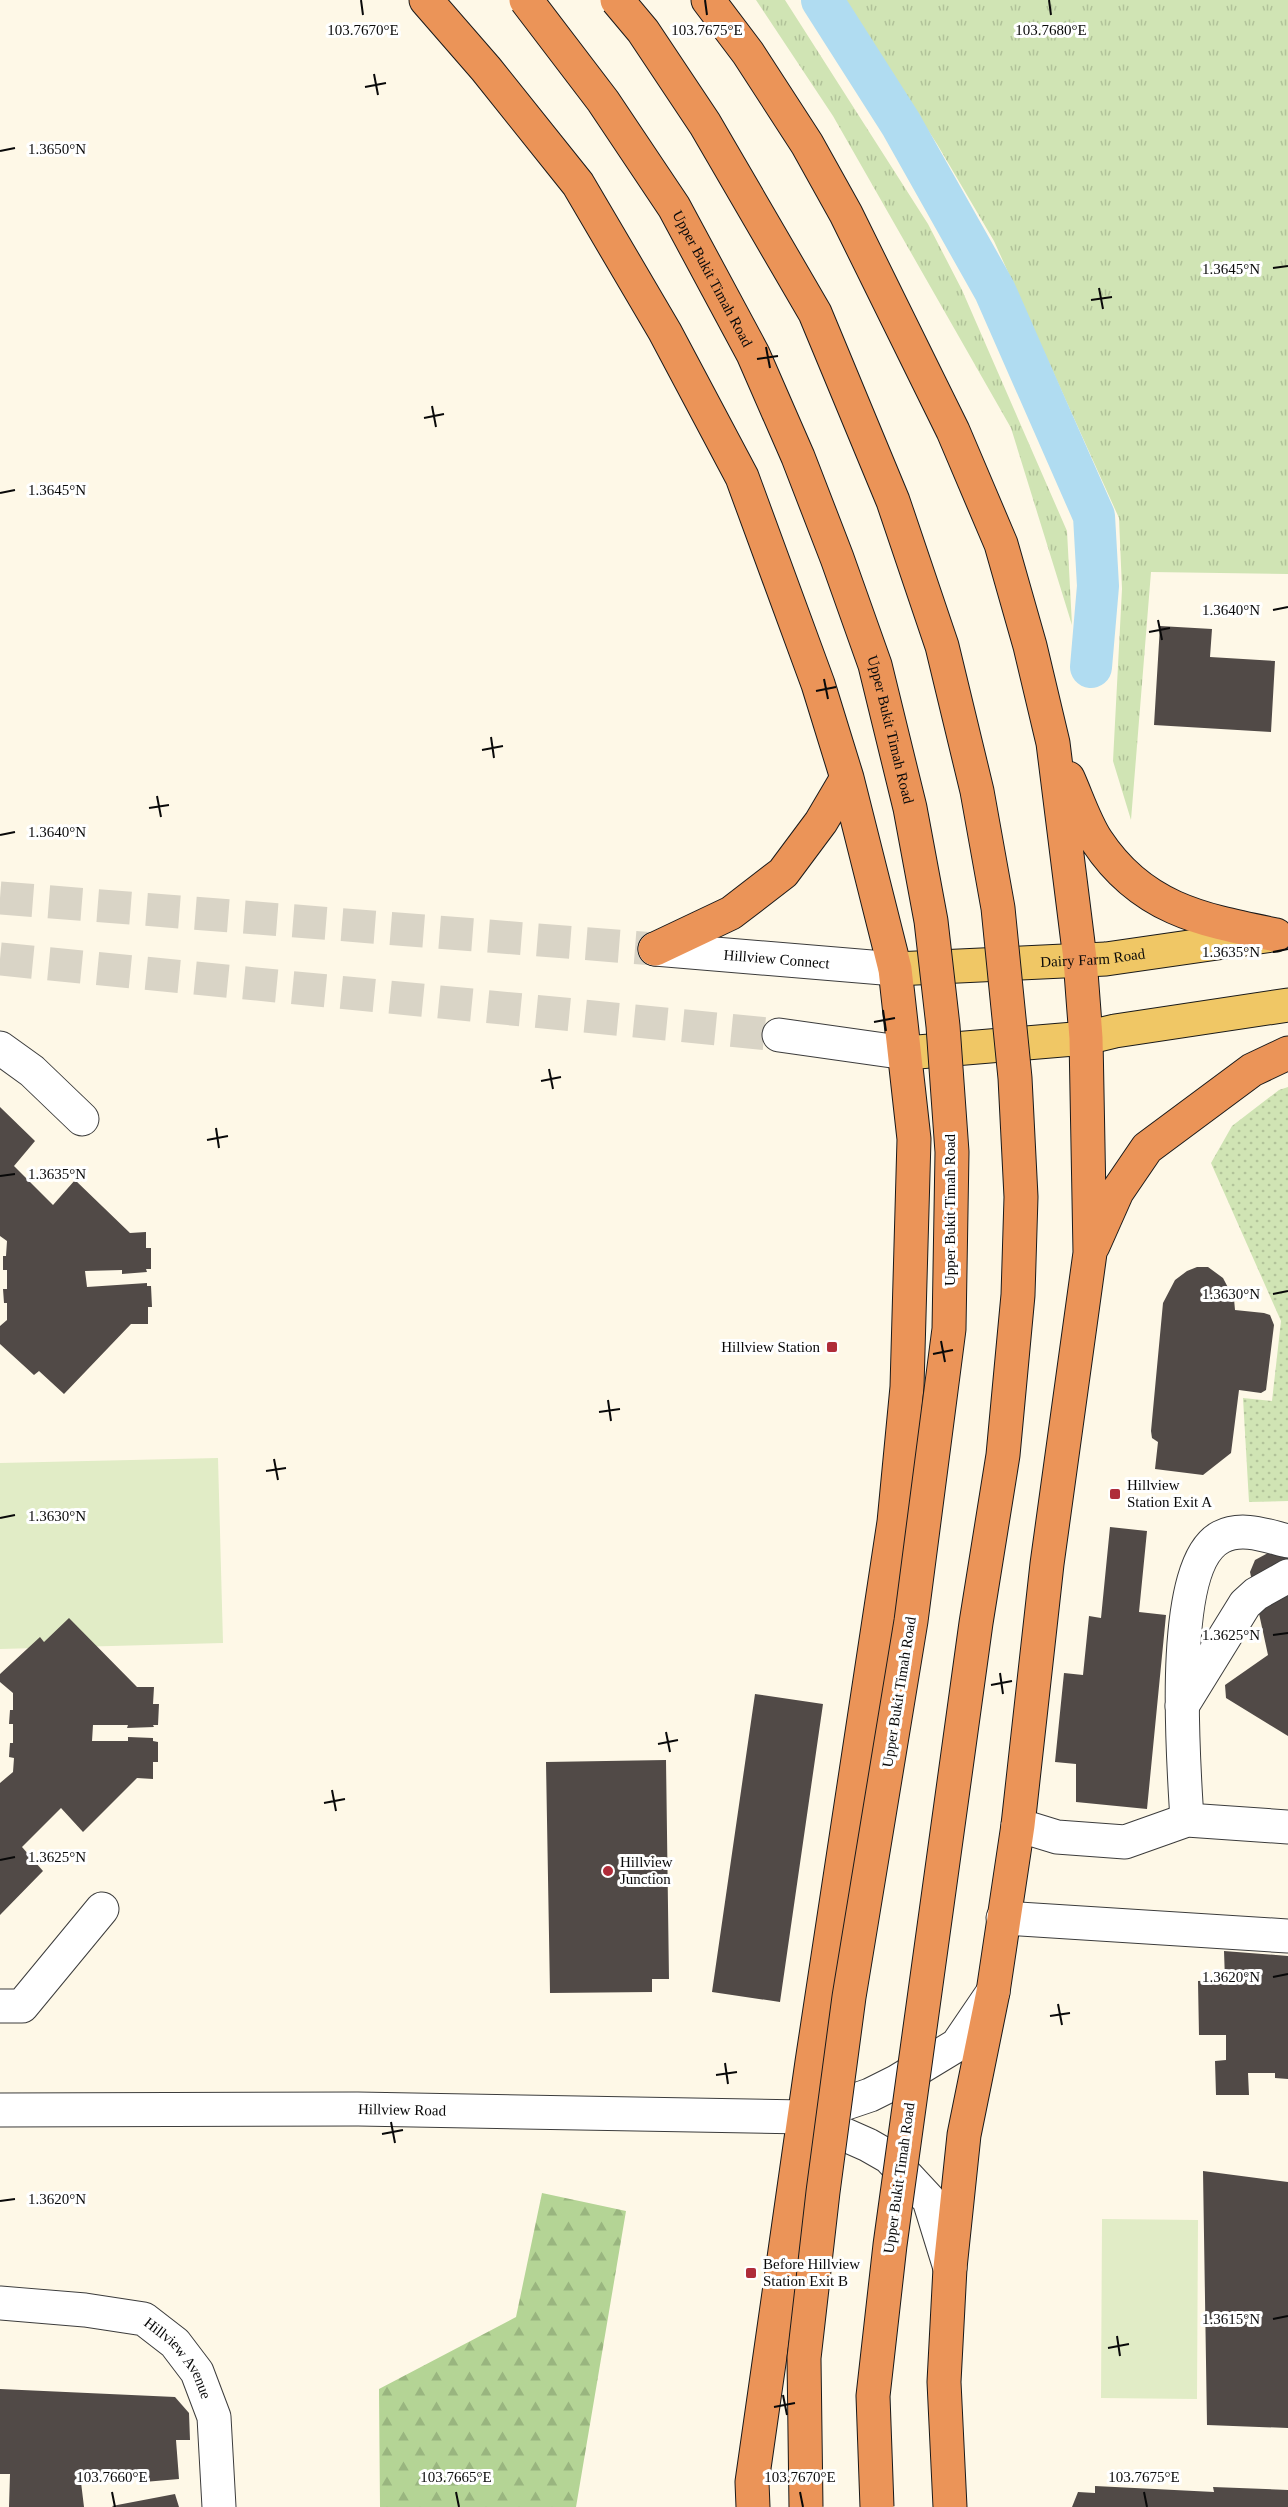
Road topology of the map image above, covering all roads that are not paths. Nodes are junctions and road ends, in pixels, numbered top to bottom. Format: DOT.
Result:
graph roads {
  1 [pos="426,0"];
  2 [pos="526,0"];
  3 [pos="617,0"];
  4 [pos="708,0"];
  5 [pos="1053,743"];
  6 [pos="847,778"];
  7 [pos="1282,933"];
  8 [pos="655,949"];
  9 [pos="1080,959"];
  10 [pos="895,969"];
  11 [pos="1288,1005"];
  12 [pos="779,1035"];
  13 [pos="1086,1038"];
  14 [pos="0,1048"];
  15 [pos="906,1053"];
  16 [pos="1288,1053"];
  17 [pos="82,1119"];
  18 [pos="1090,1253"];
  19 [pos="1288,1541"];
  20 [pos="1288,1576"];
  21 [pos="1182,1706"];
  22 [pos="1186,1820"];
  23 [pos="1018,1825"];
  24 [pos="1288,1827"];
  25 [pos="102,1909"];
  26 [pos="1003,1918"];
  27 [pos="1288,1936"];
  28 [pos="993,1992"];
  29 [pos="0,2006"];
  30 [pos="0,2110"];
  31 [pos="805,2117"];
  32 [pos="950,2268"];
  33 [pos="0,2303"];
  34 [pos="219,2507"];
  35 [pos="753,2507"];
  36 [pos="806,2507"];
  37 [pos="877,2507"];
  38 [pos="950,2507"];
  1 -- 6 [label="highway"];
  2 -- 36 [label="highway, Upper Bukit Timah Road, bridge"];
  3 -- 37 [label="highway, Upper Bukit Timah Road, bridge"];
  4 -- 5 [label="highway"];
  5 -- 7 [label="highway"];
  5 -- 9 [label="highway"];
  6 -- 8 [label="highway"];
  6 -- 10 [label="highway"];
  7 -- 9 [label="main road, Dairy Farm Road"];
  8 -- 10 [label="street, Hillview Connect"];
  9 -- 10 [label="main road, Dairy Farm Road"];
  9 -- 13 [label="highway"];
  10 -- 15 [label="highway"];
  11 -- 13 [label="main road"];
  12 -- 15 [label="street"];
  13 -- 15 [label="main road"];
  13 -- 18 [label="highway"];
  14 -- 17 [label="street"];
  15 -- 31 [label="highway"];
  16 -- 18 [label="highway"];
  18 -- 23 [label="highway"];
  19 -- 21 [label="street"];
  20 -- 21 [label="street"];
  21 -- 22 [label="street"];
  22 -- 23 [label="street"];
  22 -- 24 [label="street"];
  23 -- 26 [label="highway"];
  25 -- 29 [label="street"];
  26 -- 27 [label="street"];
  26 -- 28 [label="highway"];
  28 -- 31 [label="street"];
  28 -- 32 [label="highway"];
  30 -- 31 [label="street, Hillview Road"];
  31 -- 32 [label="street"];
  31 -- 35 [label="highway"];
  32 -- 38 [label="highway"];
  33 -- 34 [label="street, Hillview Avenue"];
}
